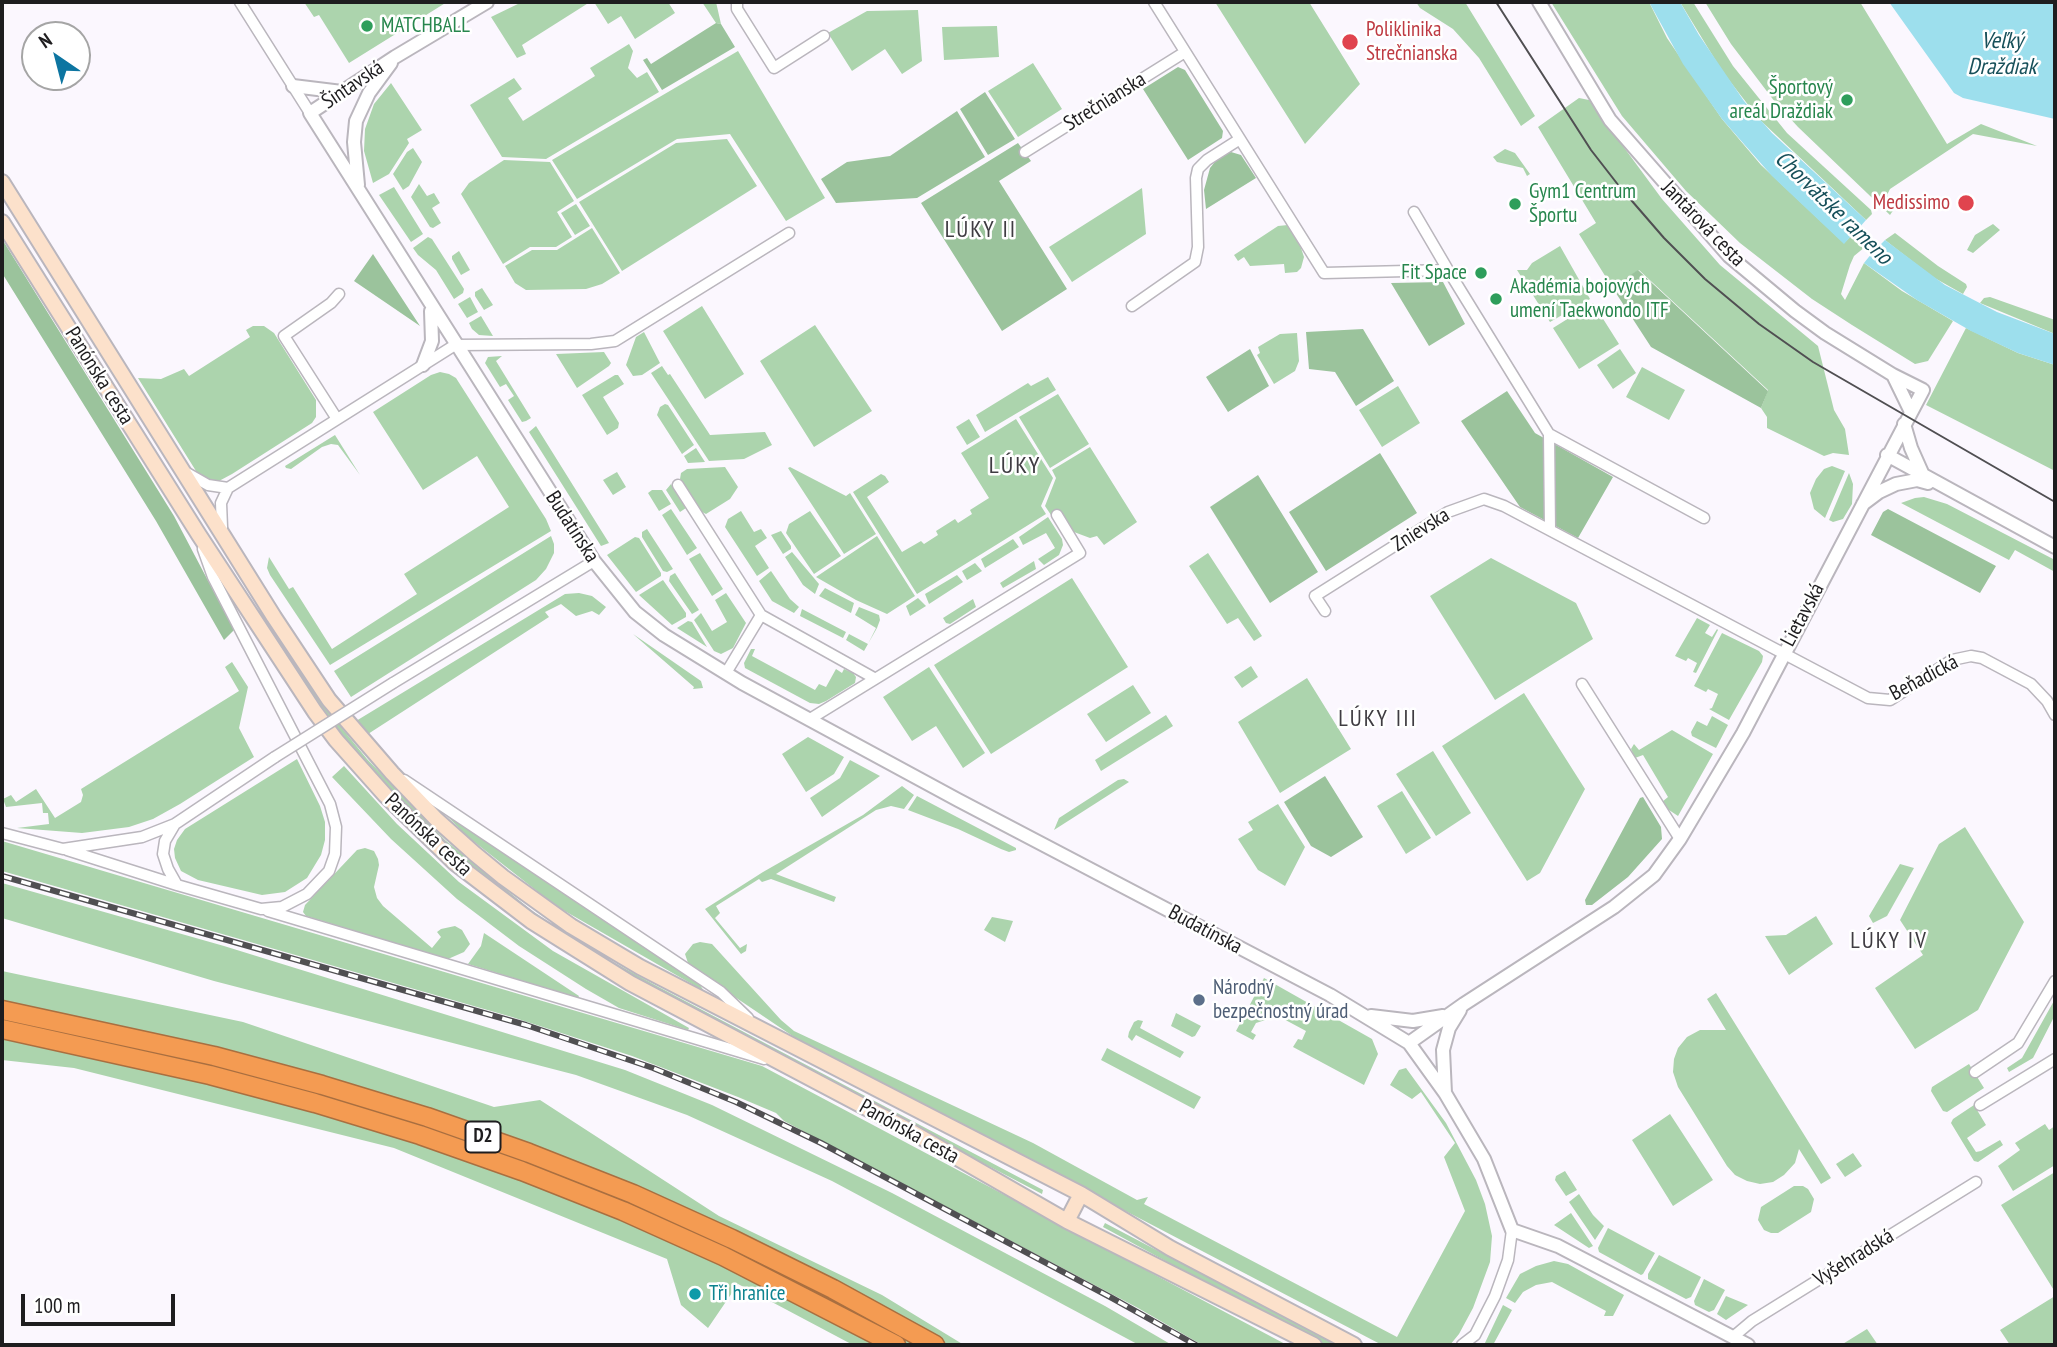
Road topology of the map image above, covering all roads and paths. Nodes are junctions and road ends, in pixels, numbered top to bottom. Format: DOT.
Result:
graph roads {
  1 [pos="240,2"];
  2 [pos="487,2"];
  3 [pos="737,2"];
  4 [pos="1154,2"];
  5 [pos="1539,2"];
  6 [pos="824,36"];
  7 [pos="1185,52"];
  8 [pos="395,57"];
  9 [pos="293,86"];
  10 [pos="342,92"];
  11 [pos="310,113"];
  12 [pos="355,128"];
  13 [pos="1240,139"];
  14 [pos="1025,152"];
  15 [pos="2,182"];
  16 [pos="358,189"];
  17 [pos="1413,212"];
  18 [pos="2,222"];
  19 [pos="789,233"];
  20 [pos="1448,270"];
  21 [pos="339,294"];
  22 [pos="430,304"];
  23 [pos="1132,306"];
  24 [pos="455,345"];
  25 [pos="424,365"];
  26 [pos="1893,374"];
  27 [pos="1923,390"];
  28 [pos="1908,418"];
  29 [pos="337,419"];
  30 [pos="1549,434"];
  31 [pos="1887,455"];
  32 [pos="181,468"];
  33 [pos="1923,475"];
  34 [pos="678,485"];
  35 [pos="228,488"];
  36 [pos="1946,488"];
  37 [pos="1859,507"];
  38 [pos="1057,515"];
  39 [pos="1704,518"];
  40 [pos="1550,530"];
  41 [pos="199,535"];
  42 [pos="222,535"];
  43 [pos="2055,547"];
  44 [pos="594,561"];
  45 [pos="1325,611"];
  46 [pos="761,615"];
  47 [pos="1783,653"];
  48 [pos="726,673"];
  49 [pos="874,678"];
  50 [pos="1582,684"];
  51 [pos="2055,715"];
  52 [pos="810,719"];
  53 [pos="392,773"];
  54 [pos="175,824"];
  55 [pos="2,833"];
  56 [pos="1680,839"];
  57 [pos="63,849"];
  58 [pos="177,885"];
  59 [pos="261,909"];
  60 [pos="2055,981"];
  61 [pos="1464,1004"];
  62 [pos="2,1010"];
  63 [pos="1361,1014"];
  64 [pos="1448,1015"];
  65 [pos="2,1029"];
  66 [pos="761,1031"];
  67 [pos="1409,1043"];
  68 [pos="2055,1059"];
  69 [pos="783,1065"];
  70 [pos="1975,1072"];
  71 [pos="1445,1093"];
  72 [pos="1980,1105"];
  73 [pos="1976,1182"];
  74 [pos="1081,1194"];
  75 [pos="1068,1221"];
  76 [pos="1512,1230"];
  77 [pos="1732,1336"];
  78 [pos="1475,1340"];
  79 [pos="896,1345"];
  80 [pos="935,1345"];
  81 [pos="1314,1345"];
  82 [pos="1354,1345"];
  83 [pos="1462,1345"];
  84 [pos="1748,1345"];
  1 -- 9 [label="street, Budatínska"];
  2 -- 8 [label="street, Šintavská"];
  3 -- 6 [label="street"];
  4 -- 7 [label="street"];
  5 -- 26 [label="street, Jantárová cesta"];
  7 -- 13 [label="street"];
  7 -- 14 [label="street, Strečnianska"];
  8 -- 10 [label="street, Šintavská"];
  8 -- 12 [label="street, Šintavská"];
  9 -- 10 [label="street"];
  9 -- 11 [label="street, Budatínska"];
  10 -- 11 [label="street, Šintavská"];
  11 -- 16 [label="street, Budatínska"];
  12 -- 16 [label="street, Budatínska"];
  13 -- 20 [label="street"];
  13 -- 23 [label="street"];
  15 -- 32 [label="main road, Panónska cesta"];
  16 -- 22 [label="street, Budatínska"];
  17 -- 20 [label="street"];
  18 -- 41 [label="main road, Panónska cesta"];
  19 -- 24 [label="street"];
  20 -- 30 [label="street"];
  21 -- 29 [label="street"];
  22 -- 24 [label="street, Budatínska"];
  22 -- 25 [label="street"];
  24 -- 25 [label="street"];
  24 -- 44 [label="street, Budatínska"];
  25 -- 29 [label="street"];
  26 -- 27 [label="street, Jantárová cesta"];
  26 -- 28 [label="street"];
  27 -- 28 [label="street, Lietavská"];
  28 -- 31 [label="street, Lietavská"];
  28 -- 33 [label="street"];
  29 -- 35 [label="street"];
  30 -- 39 [label="street"];
  30 -- 40 [label="street"];
  31 -- 33 [label="street"];
  31 -- 37 [label="street, Lietavská"];
  32 -- 35 [label="street"];
  32 -- 42 [label="main road, Panónska cesta"];
  33 -- 36 [label="street"];
  34 -- 46 [label="street"];
  35 -- 42 [label="street"];
  36 -- 37 [label="street"];
  36 -- 43 [label="street"];
  37 -- 47 [label="street, Lietavská"];
  38 -- 49 [label="street"];
  40 -- 45 [label="street, Znievska"];
  40 -- 47 [label="street, Znievska"];
  41 -- 59 [label="street"];
  41 -- 69 [label="main road, Panónska cesta"];
  42 -- 53 [label="main road, Panónska cesta"];
  44 -- 48 [label="street, Budatínska"];
  44 -- 54 [label="street, bridge"];
  46 -- 48 [label="street"];
  46 -- 49 [label="street"];
  47 -- 51 [label="street, Beňadická"];
  47 -- 56 [label="street, Lietavská"];
  48 -- 52 [label="street, Budatínska"];
  49 -- 52 [label="street"];
  50 -- 56 [label="street"];
  52 -- 63 [label="street, Budatínska"];
  53 -- 66 [label="street, Panónska cesta"];
  53 -- 66 [label="main road, Panónska cesta"];
  54 -- 57 [label="street"];
  54 -- 58 [label="street"];
  55 -- 57 [label="street"];
  56 -- 61 [label="street, Lietavská"];
  57 -- 58 [label="street"];
  58 -- 59 [label="street"];
  59 -- 69 [label="street"];
  60 -- 70 [label="street"];
  61 -- 64 [label="street, Lietavská"];
  61 -- 71 [label="street"];
  62 -- 80 [label="highway, D2"];
  63 -- 64 [label="street"];
  63 -- 67 [label="street, Budatínska"];
  64 -- 67 [label="street, Lietavská"];
  65 -- 79 [label="highway, D2"];
  66 -- 74 [label="main road, Panónska cesta"];
  67 -- 71 [label="street, Budatínska"];
  68 -- 72 [label="street"];
  69 -- 75 [label="main road, Panónska cesta"];
  71 -- 76 [label="street, Budatínska"];
  73 -- 77 [label="street, Vyšehradská"];
  74 -- 75 [label="main road"];
  74 -- 82 [label="main road, Panónska cesta"];
  75 -- 81 [label="main road, Panónska cesta"];
  76 -- 77 [label="street"];
  76 -- 78 [label="street"];
  77 -- 84 [label="street"];
  78 -- 83 [label="street"];
}
